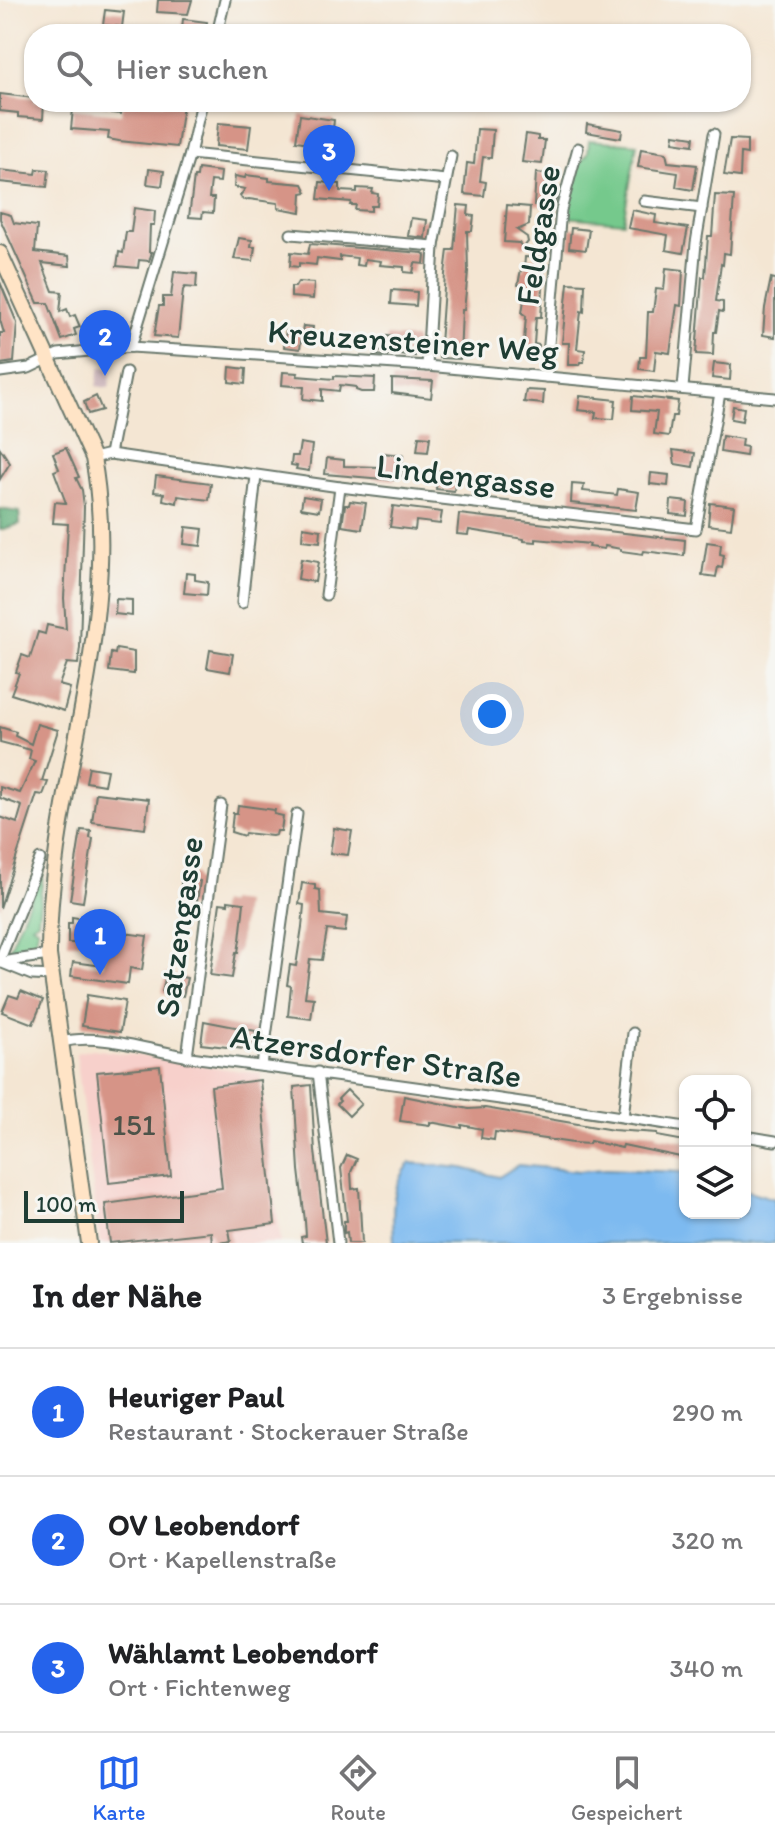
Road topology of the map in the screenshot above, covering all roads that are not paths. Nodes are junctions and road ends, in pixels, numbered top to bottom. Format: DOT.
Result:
graph roads {
  1 [pos="225,0"];
  2 [pos="219,24"];
  3 [pos="200,112"];
  4 [pos="714,134"];
  5 [pos="578,148"];
  6 [pos="190,154"];
  7 [pos="451,156"];
  8 [pos="446,180"];
  9 [pos="644,201"];
  10 [pos="702,208"];
  11 [pos="291,234"];
  12 [pos="434,246"];
  13 [pos="0,253"];
  14 [pos="131,347"];
  15 [pos="48,358"];
  16 [pos="427,366"];
  17 [pos="0,372"];
  18 [pos="126,372"];
  19 [pos="546,377"];
  20 [pos="683,388"];
  21 [pos="720,393"];
  22 [pos="775,398"];
  23 [pos="110,454"];
  24 [pos="93,458"];
  25 [pos="256,476"];
  26 [pos="340,487"];
  27 [pos="326,595"];
  28 [pos="242,603"];
  29 [pos="221,805"];
  30 [pos="297,814"];
  31 [pos="40,859"];
  32 [pos="49,955"];
  33 [pos="0,961"];
  34 [pos="53,976"];
  35 [pos="633,1033"];
  36 [pos="61,1042"];
  37 [pos="187,1057"];
  38 [pos="262,1066"];
  39 [pos="318,1072"];
  40 [pos="623,1117"];
  41 [pos="679,1126"];
  42 [pos="751,1137"];
  43 [pos="775,1141"];
  44 [pos="89,1243"];
  45 [pos="338,1243"];
  1 -- 2 [label="street"];
  3 -- 6 [label="street"];
  4 -- 10 [label="street"];
  5 -- 19 [label="street, Feldgasse"];
  6 -- 8 [label="street"];
  6 -- 14 [label="street"];
  7 -- 8 [label="street"];
  8 -- 12 [label="street"];
  9 -- 10 [label="street"];
  10 -- 20 [label="street"];
  11 -- 12 [label="street"];
  12 -- 16 [label="street"];
  13 -- 15 [label="street"];
  14 -- 15 [label="street, Kreuzensteiner Weg"];
  14 -- 16 [label="street, Kreuzensteiner Weg"];
  15 -- 17 [label="street, Kreuzensteiner Weg"];
  15 -- 24 [label="street"];
  16 -- 19 [label="street, Kreuzensteiner Weg"];
  18 -- 23 [label="street"];
  19 -- 20 [label="street, Kreuzensteiner Weg"];
  20 -- 21 [label="street, Kreuzensteiner Weg"];
  21 -- 22 [label="street, Kreuzensteiner Weg"];
  21 -- 26 [label="street, Lindengasse"];
  23 -- 24 [label="street, Lindengasse"];
  23 -- 25 [label="street, Lindengasse"];
  24 -- 32 [label="street"];
  25 -- 26 [label="street, Lindengasse"];
  25 -- 28 [label="street"];
  26 -- 27 [label="street"];
  29 -- 37 [label="street, Satzengasse"];
  30 -- 38 [label="street"];
  31 -- 33 [label="street"];
  32 -- 33 [label="street"];
  32 -- 34 [label="street"];
  33 -- 34 [label="street"];
  34 -- 36 [label="street"];
  35 -- 40 [label="street"];
  36 -- 37 [label="street, Atzersdorfer Straße"];
  36 -- 44 [label="street"];
  37 -- 38 [label="street, Atzersdorfer Straße"];
  38 -- 39 [label="street, Atzersdorfer Straße"];
  39 -- 40 [label="street, Atzersdorfer Straße"];
  39 -- 45 [label="street"];
  40 -- 41 [label="street, Atzersdorfer Straße"];
  42 -- 43 [label="street"];
}
